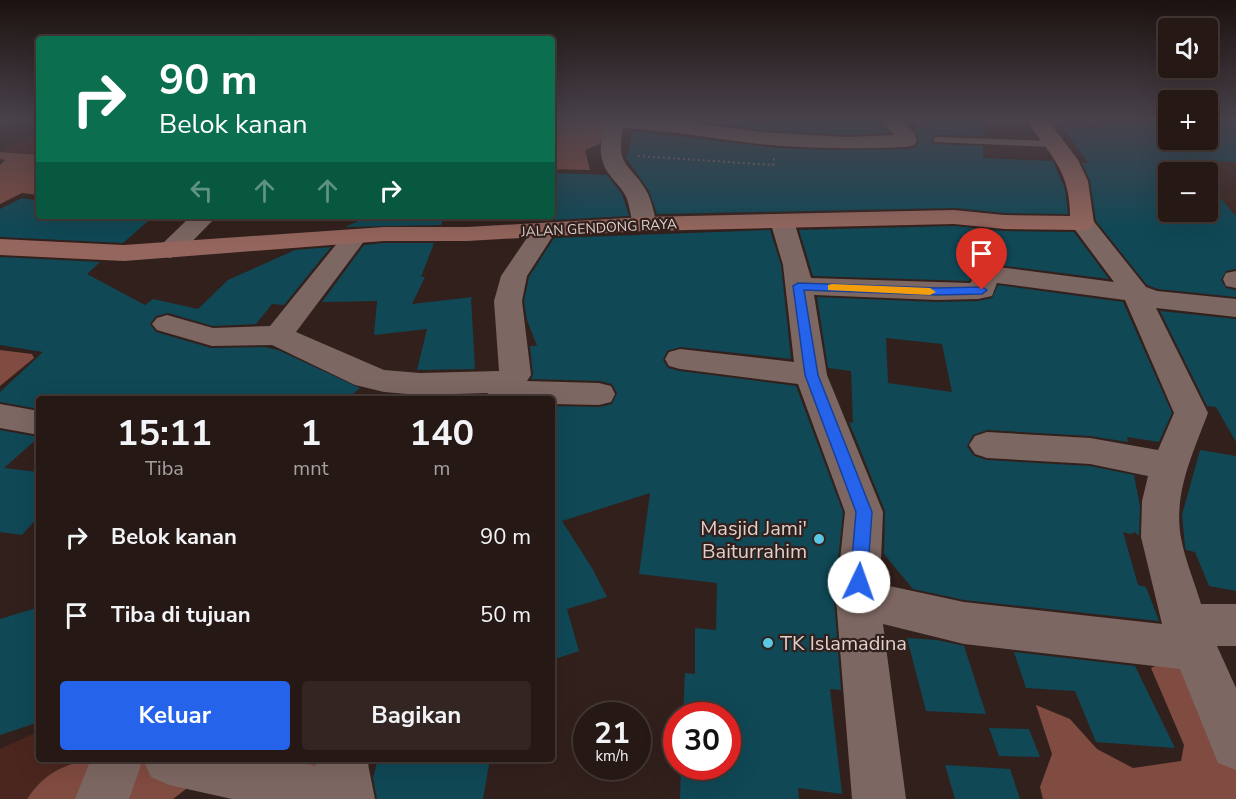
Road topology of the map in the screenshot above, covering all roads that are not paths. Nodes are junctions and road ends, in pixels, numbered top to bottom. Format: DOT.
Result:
graph roads {
  1 [pos="612,156"];
  2 [pos="1064,156"];
  3 [pos="202,219"];
  4 [pos="782,221"];
  5 [pos="1082,223"];
  6 [pos="645,224"];
  7 [pos="544,231"];
  8 [pos="356,236"];
  9 [pos="0,247"];
  10 [pos="170,250"];
  11 [pos="798,286"];
  12 [pos="1136,293"];
  13 [pos="1236,308"];
  14 [pos="167,324"];
  15 [pos="280,335"];
  16 [pos="680,359"];
  17 [pos="811,375"];
  18 [pos="405,391"];
  19 [pos="506,391"];
  20 [pos="599,394"];
  21 [pos="0,416"];
  22 [pos="36,422"];
  23 [pos="987,445"];
  24 [pos="1170,466"];
  25 [pos="858,599"];
  26 [pos="1236,625"];
  27 [pos="1190,637"];
  28 [pos="1236,745"];
  29 [pos="116,762"];
  30 [pos="189,762"];
  31 [pos="346,785"];
  32 [pos="102,799"];
  33 [pos="879,799"];
  1 -- 6 [label="street"];
  2 -- 5 [label="main road"];
  3 -- 10 [label="street"];
  4 -- 5 [label="main road, JALAN GENDONG RAYA"];
  4 -- 6 [label="main road, JALAN GENDONG RAYA"];
  4 -- 11 [label="street"];
  5 -- 12 [label="street"];
  6 -- 7 [label="main road, JALAN GENDONG RAYA"];
  7 -- 8 [label="main road, JALAN GENDONG RAYA"];
  7 -- 19 [label="street"];
  8 -- 10 [label="main road, JALAN GENDONG RAYA"];
  8 -- 15 [label="street"];
  9 -- 10 [label="main road, JALAN GENDONG RAYA"];
  11 -- 12 [label="street"];
  11 -- 17 [label="street"];
  12 -- 13 [label="street"];
  12 -- 24 [label="street"];
  14 -- 15 [label="street"];
  15 -- 18 [label="street"];
  16 -- 17 [label="street"];
  17 -- 25 [label="street"];
  18 -- 19 [label="street"];
  19 -- 20 [label="street"];
  21 -- 22 [label="street"];
  23 -- 24 [label="street"];
  24 -- 27 [label="street"];
  25 -- 27 [label="street"];
  25 -- 33 [label="street"];
  26 -- 27 [label="street"];
  27 -- 28 [label="street"];
  29 -- 32 [label="street"];
  30 -- 31 [label="street"];
}
